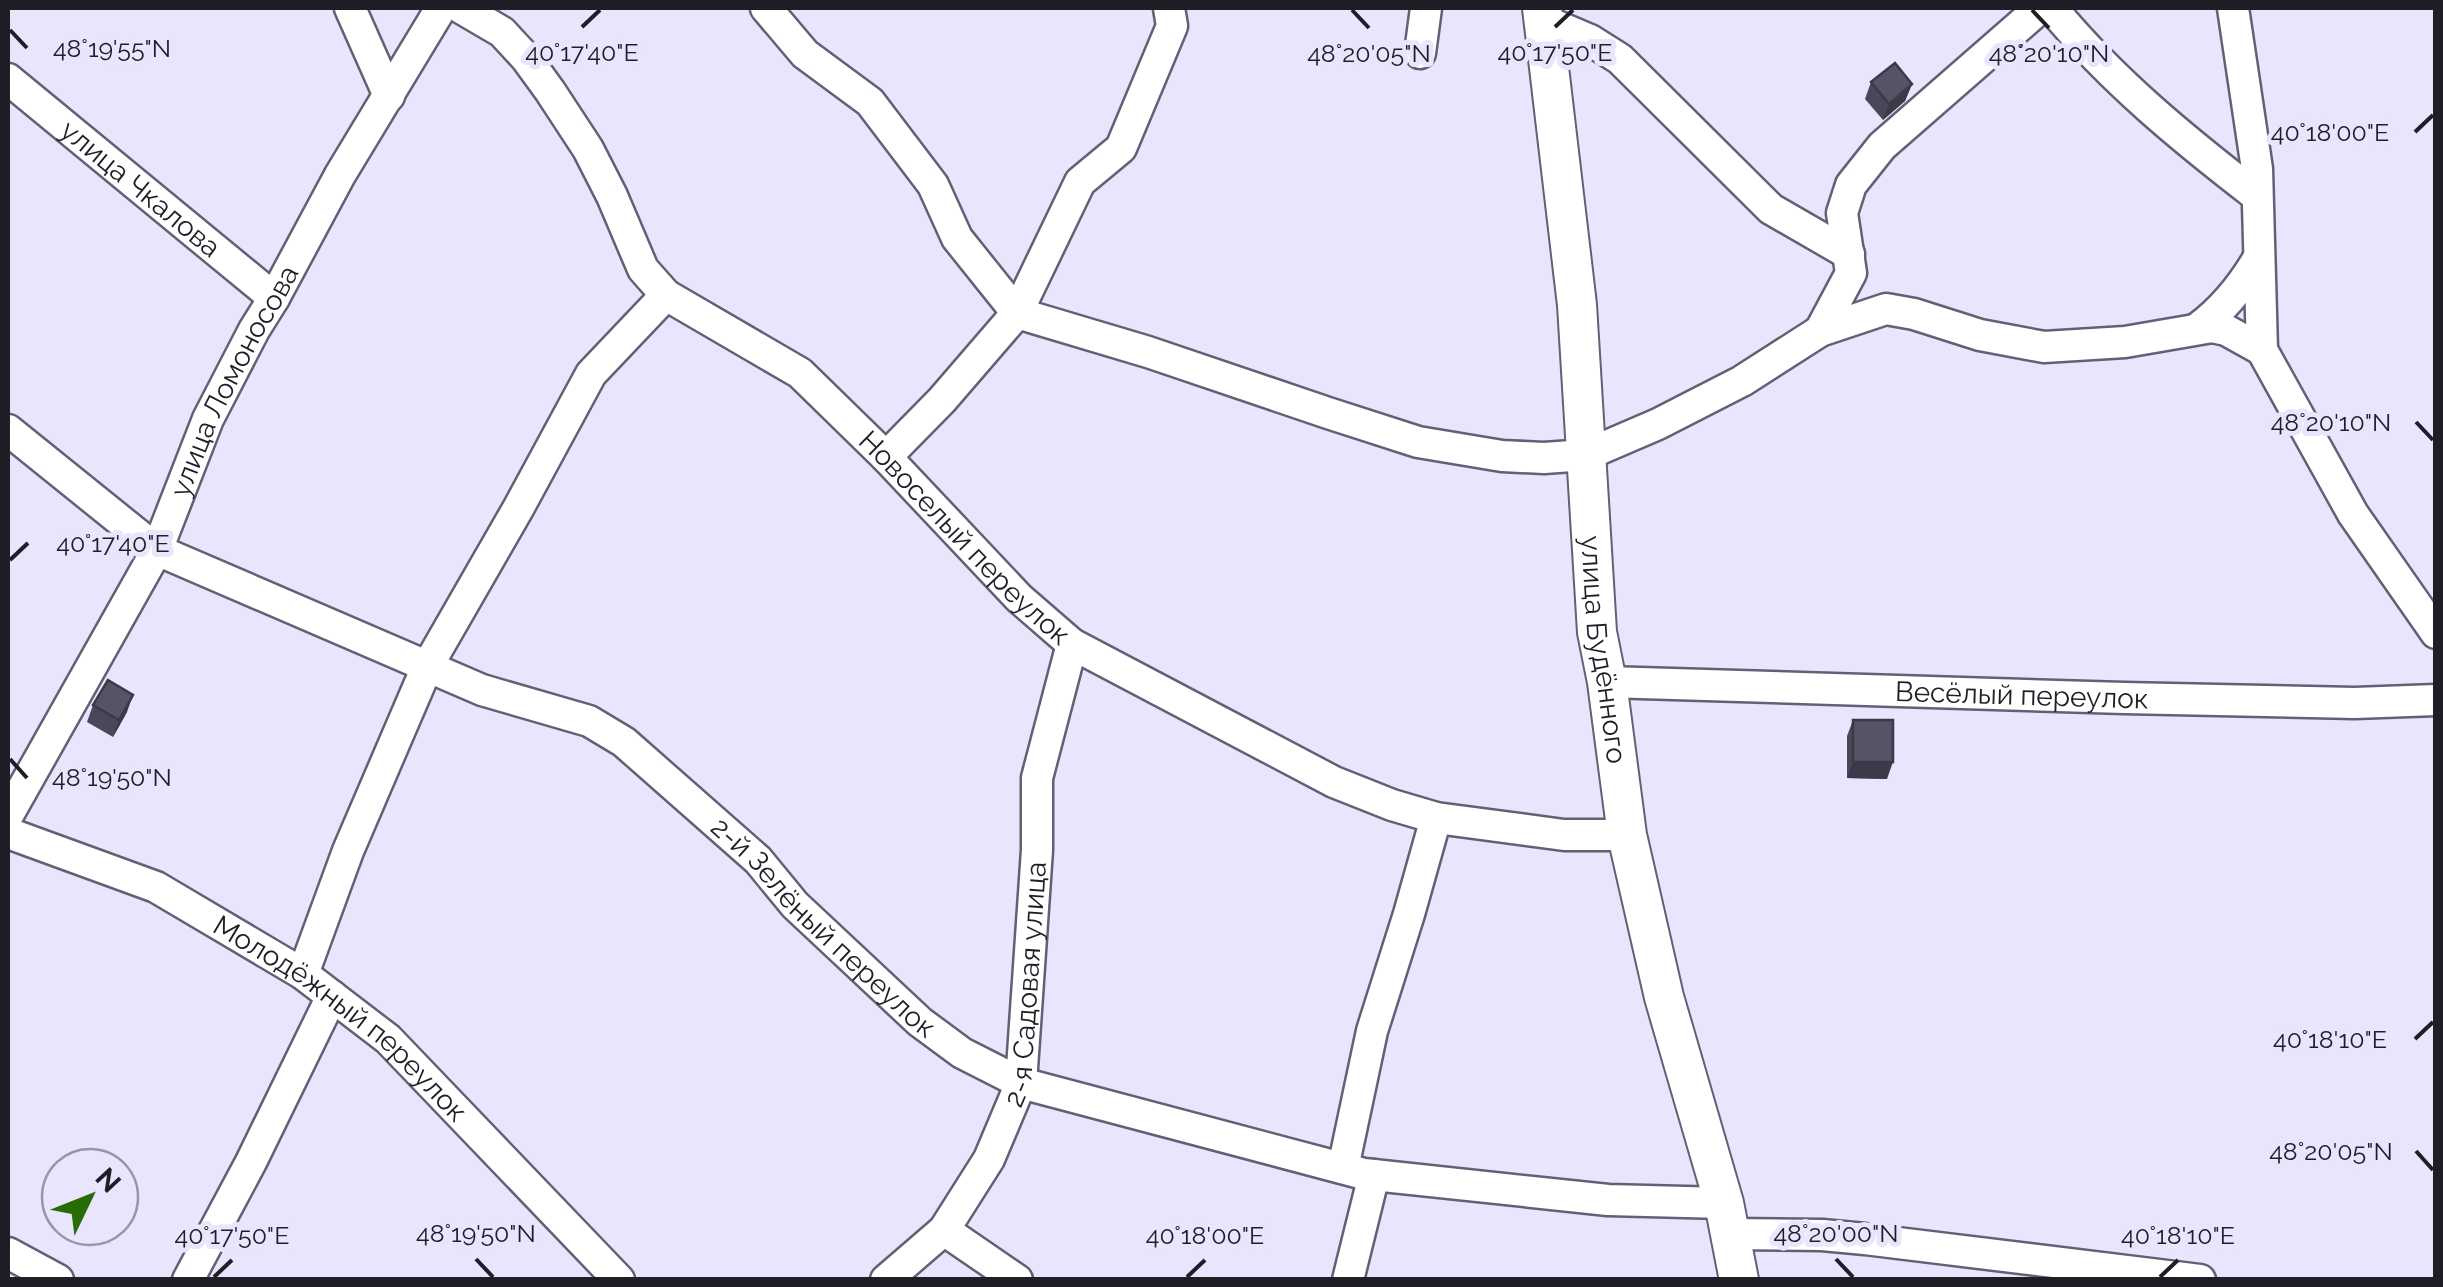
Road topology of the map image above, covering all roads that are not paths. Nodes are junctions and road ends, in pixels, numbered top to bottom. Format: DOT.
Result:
graph roads {
  1 [pos="350,8"];
  2 [pos="441,8"];
  3 [pos="460,8"];
  4 [pos="766,8"];
  5 [pos="1170,8"];
  6 [pos="1426,8"];
  7 [pos="2040,8"];
  8 [pos="2052,8"];
  9 [pos="2233,8"];
  10 [pos="1542,14"];
  11 [pos="1420,53"];
  12 [pos="8,79"];
  13 [pos="389,96"];
  14 [pos="2258,196"];
  15 [pos="2258,259"];
  16 [pos="1850,264"];
  17 [pos="666,295"];
  18 [pos="274,298"];
  19 [pos="1886,309"];
  20 [pos="1016,313"];
  21 [pos="2198,328"];
  22 [pos="1820,332"];
  23 [pos="2262,350"];
  24 [pos="8,430"];
  25 [pos="1586,455"];
  26 [pos="886,457"];
  27 [pos="157,550"];
  28 [pos="2436,633"];
  29 [pos="1072,644"];
  30 [pos="427,667"];
  31 [pos="1606,682"];
  32 [pos="2436,700"];
  33 [pos="8,815"];
  34 [pos="1436,818"];
  35 [pos="8,833"];
  36 [pos="1627,834"];
  37 [pos="303,974"];
  38 [pos="332,996"];
  39 [pos="1021,1083"];
  40 [pos="1343,1168"];
  41 [pos="1374,1175"];
  42 [pos="1727,1219"];
  43 [pos="944,1230"];
  44 [pos="8,1253"];
  45 [pos="58,1280"];
  46 [pos="188,1280"];
  47 [pos="619,1280"];
  48 [pos="886,1280"];
  49 [pos="1017,1280"];
  50 [pos="1348,1280"];
  51 [pos="1738,1280"];
  52 [pos="2200,1280"];
  1 -- 13 [label="street"];
  2 -- 13 [label="street, улица Ломоносова"];
  3 -- 17 [label="street, Новоселый переулок"];
  4 -- 20 [label="street"];
  5 -- 20 [label="street"];
  6 -- 11 [label="street"];
  7 -- 16 [label="street"];
  8 -- 14 [label="street"];
  9 -- 14 [label="street"];
  10 -- 16 [label="street"];
  10 -- 25 [label="main road, улица Будённого"];
  12 -- 18 [label="street, улица Чкалова"];
  13 -- 18 [label="street, улица Ломоносова"];
  14 -- 15 [label="street"];
  15 -- 21 [label="street"];
  15 -- 23 [label="street"];
  16 -- 19 [label="street"];
  16 -- 22 [label="street"];
  17 -- 26 [label="street, Новоселый переулок"];
  17 -- 30 [label="street"];
  18 -- 27 [label="street, улица Ломоносова"];
  19 -- 21 [label="street"];
  19 -- 22 [label="street"];
  20 -- 25 [label="street"];
  20 -- 26 [label="street"];
  21 -- 23 [label="street"];
  22 -- 25 [label="street"];
  23 -- 28 [label="street"];
  24 -- 27 [label="street, 2-й Зелёный переулок"];
  25 -- 31 [label="main road, улица Будённого"];
  26 -- 29 [label="street, Новоселый переулок"];
  27 -- 30 [label="street, 2-й Зелёный переулок"];
  27 -- 33 [label="street, улица Ломоносова"];
  29 -- 34 [label="street, Новоселый переулок"];
  29 -- 39 [label="street, 2-я Садовая улица"];
  30 -- 37 [label="street"];
  30 -- 39 [label="street, 2-й Зелёный переулок"];
  31 -- 32 [label="street, Весёлый переулок"];
  31 -- 36 [label="main road, улица Будённого"];
  34 -- 36 [label="street, Новоселый переулок"];
  34 -- 40 [label="street"];
  35 -- 37 [label="street, Молодёжный переулок"];
  36 -- 42 [label="main road, улица Будённого"];
  37 -- 38 [label="street, Молодёжный переулок"];
  38 -- 46 [label="street"];
  38 -- 47 [label="street, Молодёжный переулок"];
  39 -- 40 [label="street, 2-й Зелёный переулок"];
  39 -- 43 [label="street, 2-я Садовая улица"];
  40 -- 41 [label="street, 2-й Зелёный переулок"];
  41 -- 42 [label="street, 2-й Зелёный переулок"];
  41 -- 50 [label="street"];
  42 -- 51 [label="main road, улица Будённого"];
  42 -- 52 [label="street, 2-й Зелёный переулок"];
  43 -- 48 [label="street, 2-я Садовая улица"];
  43 -- 49 [label="street"];
  44 -- 45 [label="street"];
}
